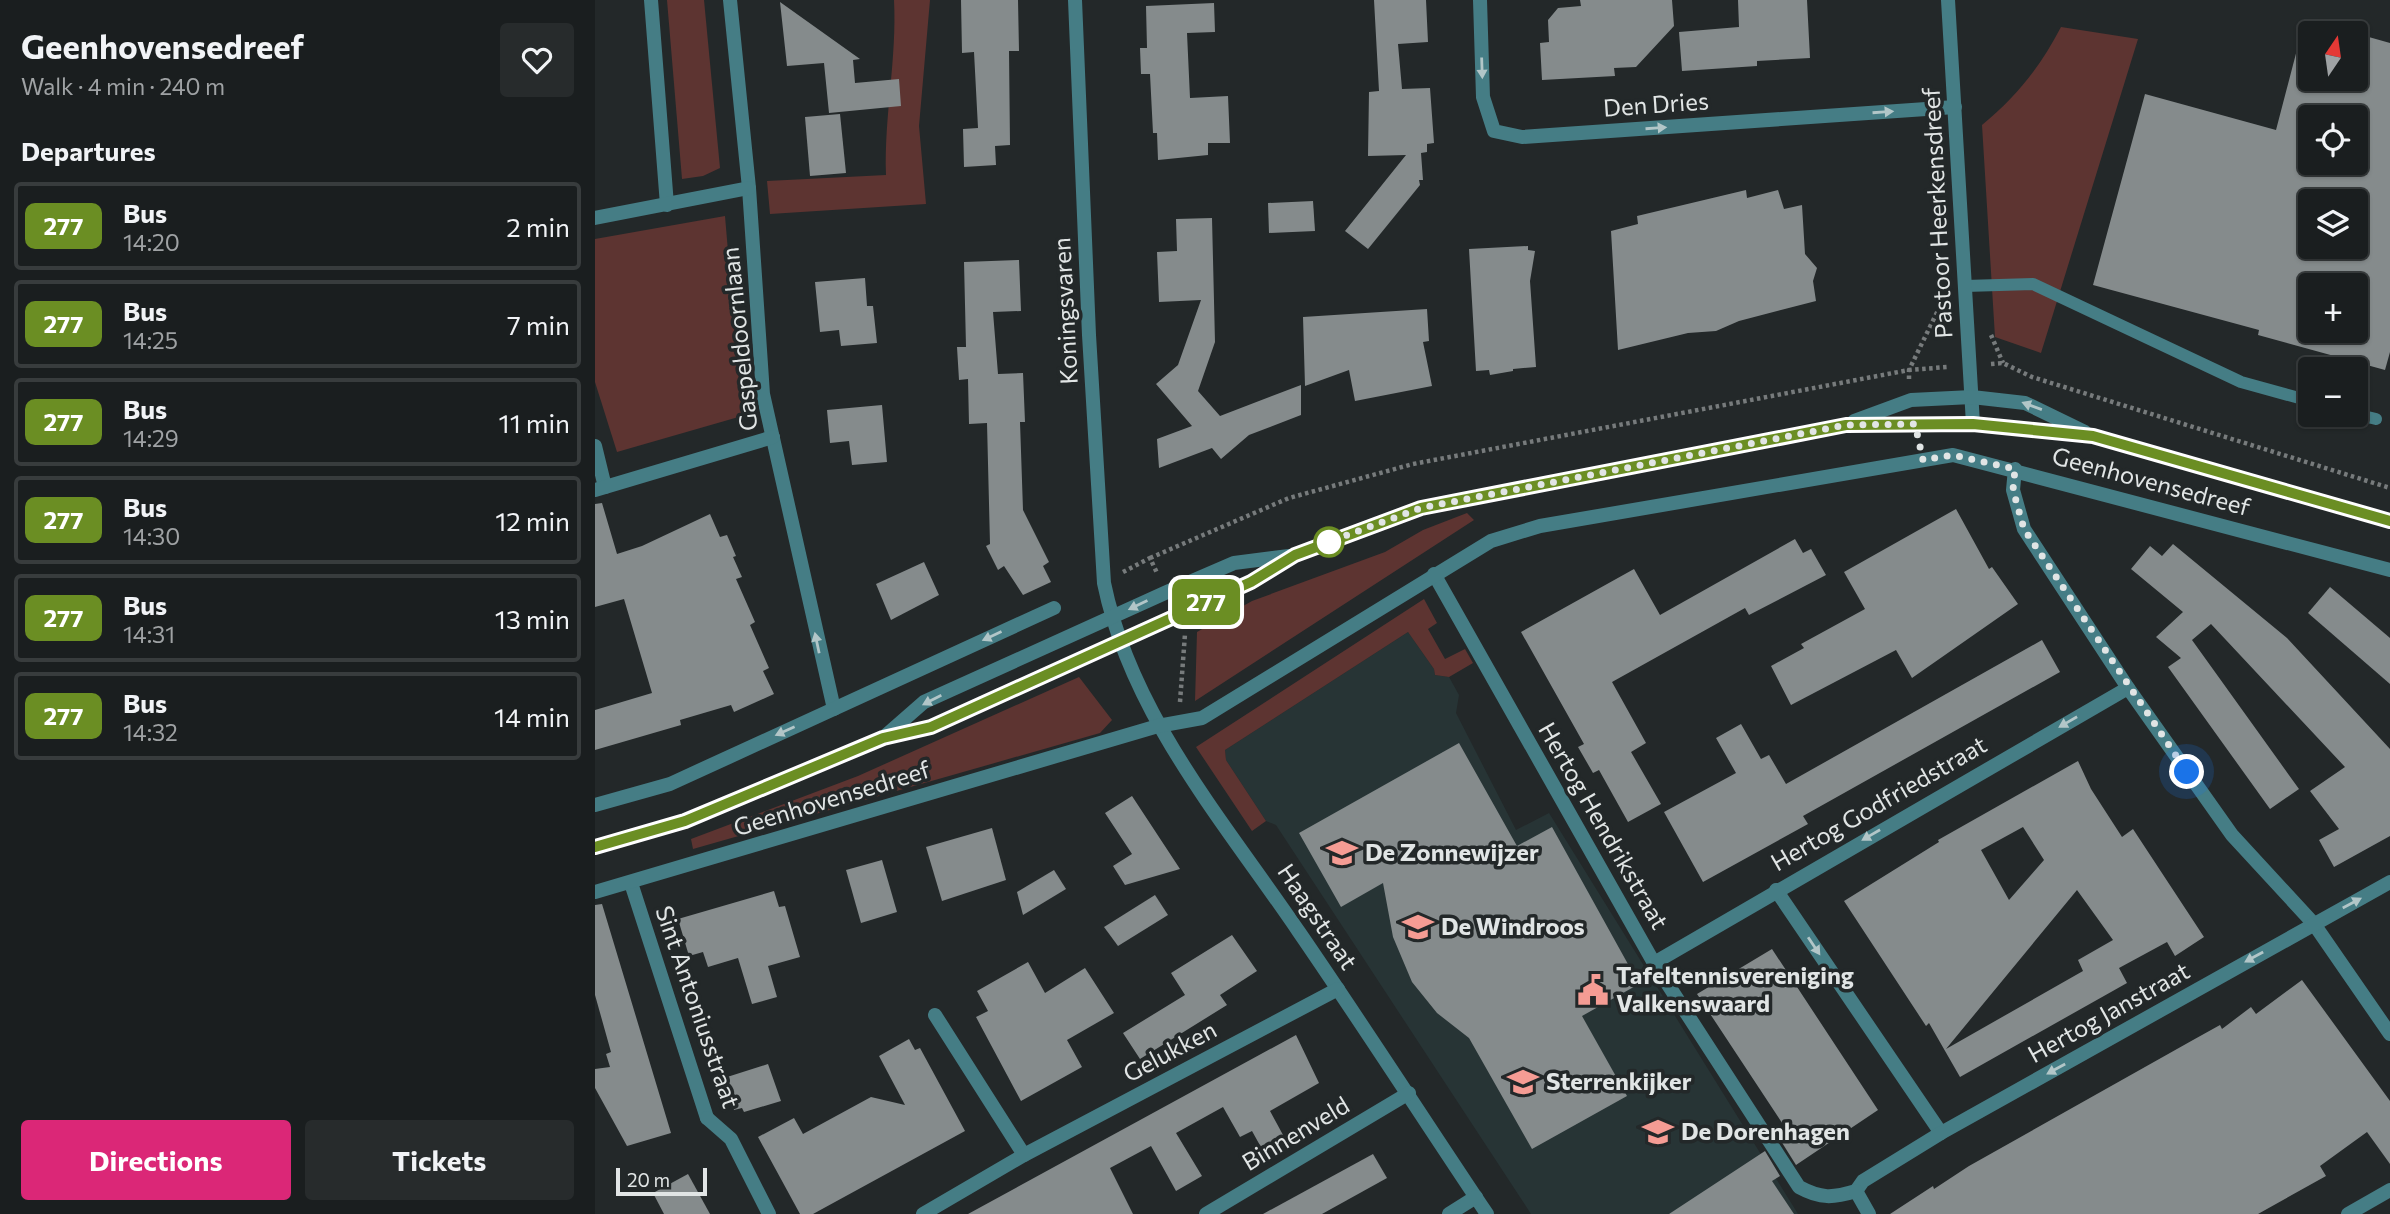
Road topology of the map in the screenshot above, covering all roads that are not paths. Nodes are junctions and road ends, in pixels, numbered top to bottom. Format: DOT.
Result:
graph roads {
  1 [pos="650,0"];
  2 [pos="730,0"];
  3 [pos="1075,0"];
  4 [pos="1480,0"];
  5 [pos="1948,0"];
  6 [pos="1955,107"];
  7 [pos="749,188"];
  8 [pos="667,205"];
  9 [pos="595,218"];
  10 [pos="1965,286"];
  11 [pos="1972,397"];
  12 [pos="2298,398"];
  13 [pos="2368,417"];
  14 [pos="2376,419"];
  15 [pos="1973,424"];
  16 [pos="1846,425"];
  17 [pos="2093,436"];
  18 [pos="773,437"];
  19 [pos="595,446"];
  20 [pos="2015,469"];
  21 [pos="600,489"];
  22 [pos="2390,521"];
  23 [pos="1295,555"];
  24 [pos="2390,570"];
  25 [pos="1434,574"];
  26 [pos="1054,608"];
  27 [pos="1111,618"];
  28 [pos="1119,640"];
  29 [pos="2128,688"];
  30 [pos="834,709"];
  31 [pos="1158,726"];
  32 [pos="883,738"];
  33 [pos="595,805"];
  34 [pos="595,847"];
  35 [pos="631,883"];
  36 [pos="2390,883"];
  37 [pos="1776,890"];
  38 [pos="595,892"];
  39 [pos="2313,924"];
  40 [pos="1654,962"];
  41 [pos="1338,989"];
  42 [pos="935,1015"];
  43 [pos="2390,1034"];
  44 [pos="1409,1093"];
  45 [pos="1941,1133"];
  46 [pos="1024,1155"];
  47 [pos="2390,1190"];
  48 [pos="1856,1191"];
  49 [pos="1476,1197"];
  50 [pos="769,1214"];
  51 [pos="923,1214"];
  52 [pos="1206,1214"];
  53 [pos="1449,1214"];
  54 [pos="1487,1214"];
  55 [pos="1869,1214"];
  56 [pos="2348,1214"];
  1 -- 8 [label="street"];
  2 -- 7 [label="street, Gaspeldoornlaan"];
  3 -- 27 [label="street, Koningsvaren"];
  4 -- 6 [label="street, Den Dries, one-way"];
  5 -- 6 [label="street, Pastoor Heerkensdreef"];
  6 -- 10 [label="street, Pastoor Heerkensdreef"];
  7 -- 8 [label="street"];
  7 -- 18 [label="street, Gaspeldoornlaan"];
  8 -- 9 [label="street"];
  10 -- 11 [label="street, Pastoor Heerkensdreef"];
  10 -- 12 [label="lane"];
  11 -- 15 [label="street, Pastoor Heerkensdreef"];
  11 -- 16 [label="street, Geenhovensedreef"];
  17 -- 11 [label="street, Geenhovensedreef, one-way"];
  13 -- 14 [label="lane"];
  15 -- 16 [label="street, Geenhovensedreef"];
  15 -- 17 [label="street, Geenhovensedreef"];
  16 -- 23 [label="street, Geenhovensedreef"];
  17 -- 22 [label="street, Geenhovensedreef"];
  18 -- 21 [label="street"];
  30 -- 18 [label="street, Gaspeldoornlaan, one-way"];
  19 -- 21 [label="street"];
  20 -- 24 [label="street, Geenhovensedreef"];
  20 -- 25 [label="street, Geenhovensedreef"];
  20 -- 29 [label="street"];
  23 -- 27 [label="street, Geenhovensedreef, one-way"];
  23 -- 28 [label="street, Geenhovensedreef"];
  25 -- 31 [label="street, Geenhovensedreef"];
  25 -- 40 [label="street, Hertog Hendrikstraat"];
  26 -- 30 [label="street, one-way"];
  27 -- 28 [label="street, Koningsvaren"];
  27 -- 32 [label="street, Geenhovensedreef, one-way"];
  28 -- 31 [label="street, Haagstraat"];
  28 -- 32 [label="street, Geenhovensedreef"];
  29 -- 37 [label="street, Hertog Godfriedstraat, one-way"];
  29 -- 39 [label="street"];
  30 -- 33 [label="street, one-way"];
  31 -- 35 [label="street, Geenhovensedreef"];
  31 -- 41 [label="street, Haagstraat"];
  32 -- 34 [label="street, Geenhovensedreef"];
  35 -- 38 [label="street, Geenhovensedreef"];
  35 -- 50 [label="street, Sint Antoniusstraat"];
  39 -- 36 [label="street, Hertog Janstraat, one-way"];
  37 -- 40 [label="street, Hertog Godfriedstraat"];
  37 -- 45 [label="street, one-way"];
  39 -- 43 [label="street"];
  39 -- 45 [label="street, Hertog Janstraat, one-way"];
  40 -- 48 [label="street, Hertog Hendrikstraat"];
  41 -- 44 [label="street, Haagstraat"];
  41 -- 46 [label="street, Gelukken"];
  42 -- 46 [label="street"];
  44 -- 49 [label="street, Haagstraat"];
  44 -- 52 [label="street, Binnenveld"];
  45 -- 48 [label="street, Hertog Janstraat"];
  46 -- 51 [label="street, Gelukken"];
  47 -- 56 [label="street"];
  48 -- 55 [label="street"];
  49 -- 53 [label="street"];
  49 -- 54 [label="street, Haagstraat"];
}
